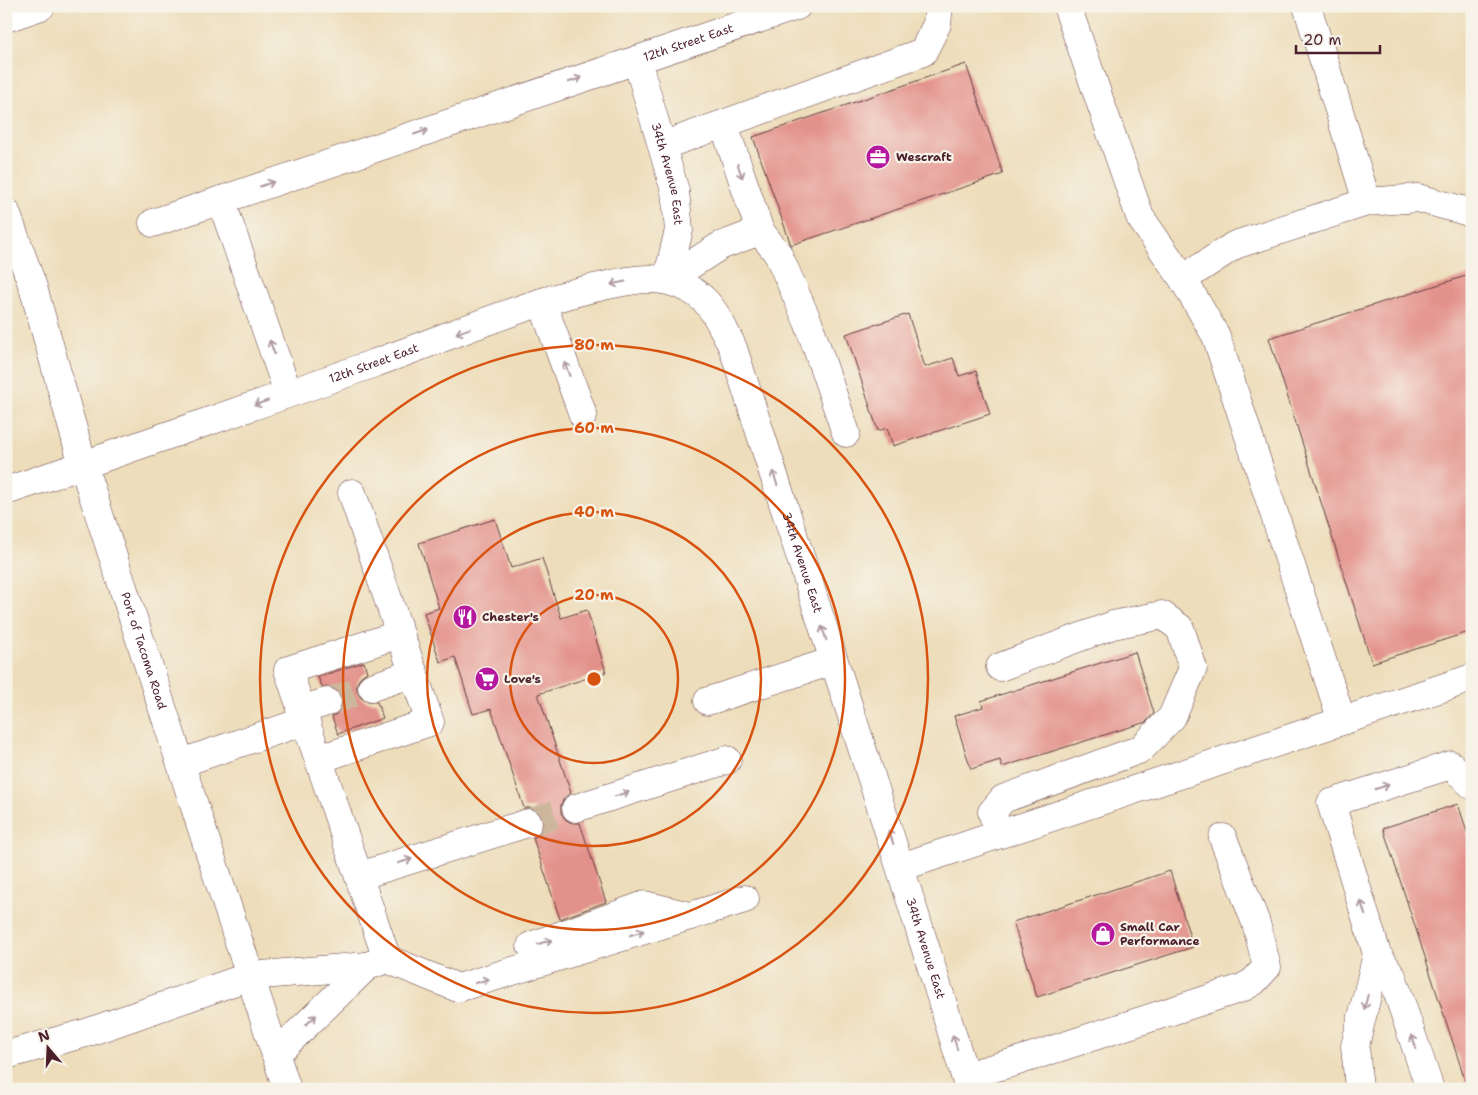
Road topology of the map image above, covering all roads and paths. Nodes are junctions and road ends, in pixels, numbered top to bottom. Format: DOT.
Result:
graph roads {
  1 [pos="41,6"];
  2 [pos="797,6"];
  3 [pos="939,6"];
  4 [pos="1066,6"];
  5 [pos="1307,6"];
  6 [pos="6,18"];
  7 [pos="636,60"];
  8 [pos="724,125"];
  9 [pos="662,146"];
  10 [pos="221,200"];
  11 [pos="1367,202"];
  12 [pos="6,212"];
  13 [pos="1472,213"];
  14 [pos="153,223"];
  15 [pos="760,231"];
  16 [pos="1183,279"];
  17 [pos="667,280"];
  18 [pos="542,302"];
  19 [pos="288,393"];
  20 [pos="583,415"];
  21 [pos="846,433"];
  22 [pos="83,465"];
  23 [pos="6,491"];
  24 [pos="352,493"];
  25 [pos="400,634"];
  26 [pos="833,660"];
  27 [pos="1000,667"];
  28 [pos="414,673"];
  29 [pos="1472,678"];
  30 [pos="372,687"];
  31 [pos="708,701"];
  32 [pos="327,702"];
  33 [pos="303,715"];
  34 [pos="1342,721"];
  35 [pos="319,759"];
  36 [pos="728,760"];
  37 [pos="181,763"];
  38 [pos="1472,784"];
  39 [pos="576,808"];
  40 [pos="528,823"];
  41 [pos="999,834"];
  42 [pos="1224,838"];
  43 [pos="901,867"];
  44 [pos="359,876"];
  45 [pos="745,899"];
  46 [pos="1377,954"];
  47 [pos="377,963"];
  48 [pos="250,976"];
  49 [pos="276,1054"];
  50 [pos="6,1055"];
  51 [pos="967,1082"];
  52 [pos="287,1089"];
  53 [pos="1359,1089"];
  54 [pos="1430,1089"];
  1 -- 6 [label="main road"];
  2 -- 7 [label="main road, 12th Street East"];
  3 -- 8 [label="main road"];
  4 -- 16 [label="main road"];
  5 -- 11 [label="main road"];
  7 -- 9 [label="main road, 34th Avenue East"];
  10 -- 7 [label="main road, 12th Street East, one-way"];
  8 -- 9 [label="main road"];
  8 -- 15 [label="main road, one-way"];
  9 -- 17 [label="main road, 34th Avenue East"];
  10 -- 14 [label="main road, 12th Street East"];
  19 -- 10 [label="main road, one-way"];
  11 -- 13 [label="main road"];
  11 -- 16 [label="main road"];
  12 -- 22 [label="main road, Port of Tacoma Road"];
  15 -- 17 [label="main road"];
  15 -- 21 [label="main road"];
  16 -- 34 [label="main road"];
  17 -- 18 [label="main road, 12th Street East, one-way"];
  26 -- 17 [label="main road, 34th Avenue East, one-way"];
  18 -- 19 [label="main road, 12th Street East, one-way"];
  20 -- 18 [label="main road, one-way"];
  19 -- 22 [label="main road, 12th Street East, one-way"];
  22 -- 23 [label="main road, 12th Street East"];
  22 -- 37 [label="main road, Port of Tacoma Road"];
  24 -- 25 [label="main road"];
  25 -- 28 [label="main road"];
  25 -- 33 [label="main road"];
  26 -- 31 [label="main road"];
  43 -- 26 [label="main road, 34th Avenue East, one-way"];
  27 -- 41 [label="main road"];
  28 -- 30 [label="main road"];
  28 -- 35 [label="main road"];
  29 -- 34 [label="main road"];
  32 -- 33 [label="main road"];
  33 -- 35 [label="main road"];
  33 -- 37 [label="main road"];
  34 -- 41 [label="main road"];
  35 -- 44 [label="main road"];
  39 -- 36 [label="main road, one-way"];
  37 -- 48 [label="main road, Port of Tacoma Road"];
  46 -- 38 [label="main road, one-way"];
  44 -- 40 [label="main road, one-way"];
  41 -- 43 [label="main road"];
  42 -- 51 [label="main road"];
  51 -- 43 [label="main road, 34th Avenue East, one-way"];
  44 -- 47 [label="main road"];
  47 -- 45 [label="main road, one-way"];
  46 -- 53 [label="main road, one-way"];
  54 -- 46 [label="main road, one-way"];
  47 -- 48 [label="main road"];
  49 -- 47 [label="main road, one-way"];
  48 -- 49 [label="main road, Port of Tacoma Road"];
  48 -- 50 [label="main road"];
  49 -- 52 [label="main road, Port of Tacoma Road"];
}
